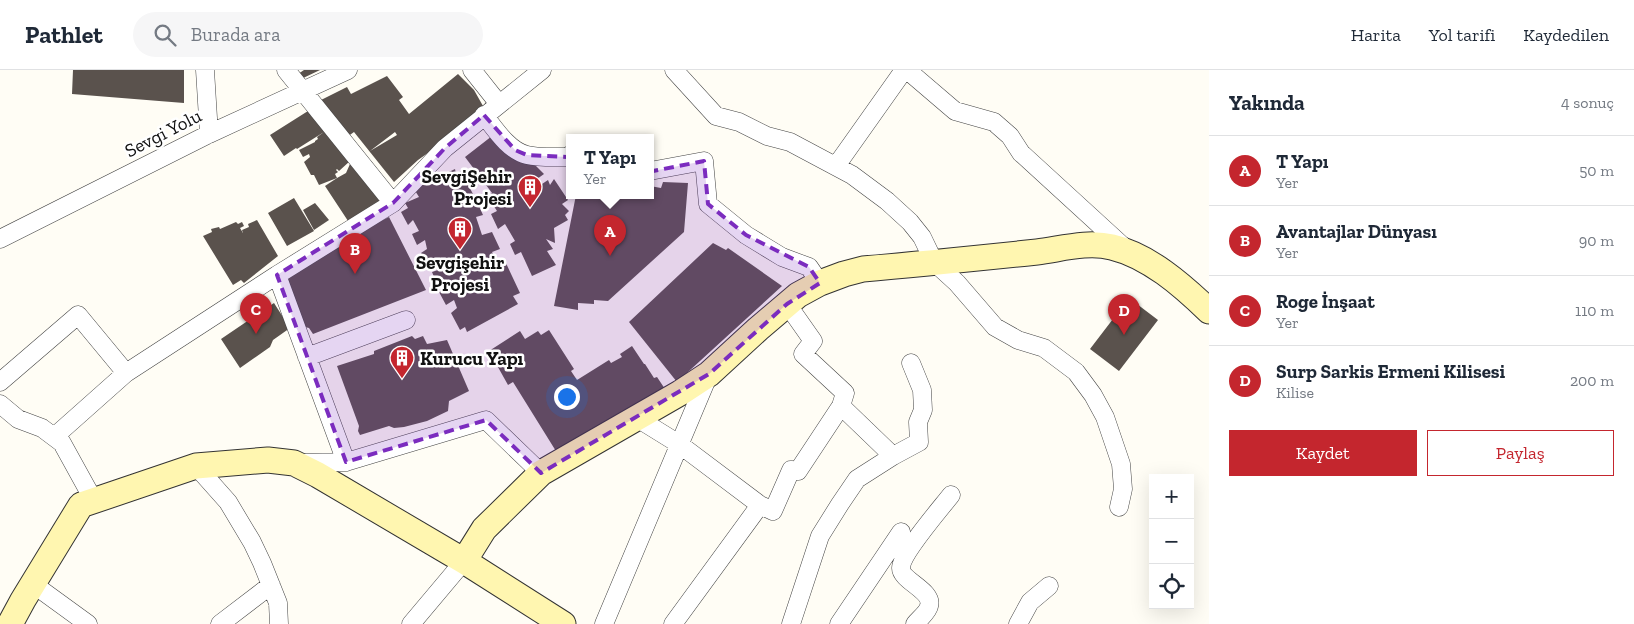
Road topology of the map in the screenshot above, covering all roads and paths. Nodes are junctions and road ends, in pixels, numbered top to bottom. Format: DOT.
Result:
graph roads {
  1 [pos="205,70"];
  2 [pos="286,70"];
  3 [pos="348,70"];
  4 [pos="472,70"];
  5 [pos="542,70"];
  6 [pos="674,70"];
  7 [pos="906,70"];
  8 [pos="304,91"];
  9 [pos="499,104"];
  10 [pos="484,115"];
  11 [pos="208,134"];
  12 [pos="566,157"];
  13 [pos="836,166"];
  14 [pos="654,170"];
  15 [pos="393,203"];
  16 [pos="0,240"];
  17 [pos="1131,254"];
  18 [pos="934,262"];
  19 [pos="277,275"];
  20 [pos="820,283"];
  21 [pos="788,304"];
  22 [pos="1209,311"];
  23 [pos="406,320"];
  24 [pos="307,357"];
  25 [pos="912,363"];
  26 [pos="126,373"];
  27 [pos="708,374"];
  28 [pos="0,382"];
  29 [pos="0,404"];
  30 [pos="841,406"];
  31 [pos="637,418"];
  32 [pos="54,437"];
  33 [pos="679,444"];
  34 [pos="893,456"];
  35 [pos="346,462"];
  36 [pos="294,464"];
  37 [pos="196,466"];
  38 [pos="541,473"];
  39 [pos="951,496"];
  40 [pos="94,501"];
  41 [pos="760,506"];
  42 [pos="1119,507"];
  43 [pos="901,532"];
  44 [pos="464,562"];
  45 [pos="33,584"];
  46 [pos="271,585"];
  47 [pos="1049,586"];
  48 [pos="553,622"];
  49 [pos="10,624"];
  50 [pos="88,624"];
  51 [pos="220,624"];
  52 [pos="278,624"];
  53 [pos="411,624"];
  54 [pos="604,624"];
  55 [pos="673,624"];
  56 [pos="791,624"];
  57 [pos="839,624"];
  58 [pos="915,624"];
  59 [pos="1018,624"];
  1 -- 11 [label="street"];
  2 -- 8 [label="street"];
  3 -- 8 [label="street, Sevgi Yolu"];
  4 -- 9 [label="street"];
  5 -- 9 [label="street"];
  6 -- 13 [label="street"];
  7 -- 13 [label="street"];
  7 -- 17 [label="street"];
  8 -- 11 [label="street, Sevgi Yolu"];
  8 -- 15 [label="street"];
  9 -- 10 [label="street"];
  10 -- 12 [label="street"];
  10 -- 15 [label="street"];
  11 -- 16 [label="street, Sevgi Yolu"];
  13 -- 18 [label="street"];
  14 -- 20 [label="street"];
  15 -- 19 [label="street"];
  17 -- 18 [label="street"];
  17 -- 22 [label="street"];
  18 -- 20 [label="street"];
  18 -- 42 [label="street"];
  19 -- 24 [label="street"];
  19 -- 26 [label="street"];
  20 -- 21 [label="street"];
  21 -- 27 [label="street"];
  21 -- 30 [label="street"];
  23 -- 24 [label="street"];
  24 -- 35 [label="street"];
  25 -- 34 [label="street"];
  26 -- 28 [label="street"];
  26 -- 32 [label="street"];
  27 -- 31 [label="street"];
  27 -- 33 [label="street"];
  29 -- 32 [label="street"];
  30 -- 34 [label="street"];
  30 -- 41 [label="street"];
  31 -- 33 [label="street"];
  31 -- 38 [label="street"];
  32 -- 40 [label="street"];
  33 -- 41 [label="street"];
  33 -- 54 [label="street"];
  34 -- 56 [label="street"];
  35 -- 36 [label="street"];
  35 -- 38 [label="street"];
  36 -- 37 [label="street"];
  36 -- 44 [label="street"];
  37 -- 40 [label="street"];
  37 -- 46 [label="street"];
  38 -- 44 [label="street"];
  39 -- 58 [label="street"];
  40 -- 45 [label="street"];
  41 -- 55 [label="street"];
  43 -- 57 [label="street"];
  44 -- 48 [label="street"];
  44 -- 53 [label="street"];
  45 -- 49 [label="street"];
  45 -- 50 [label="street"];
  46 -- 51 [label="street"];
  46 -- 52 [label="street"];
  47 -- 59 [label="street"];
}
